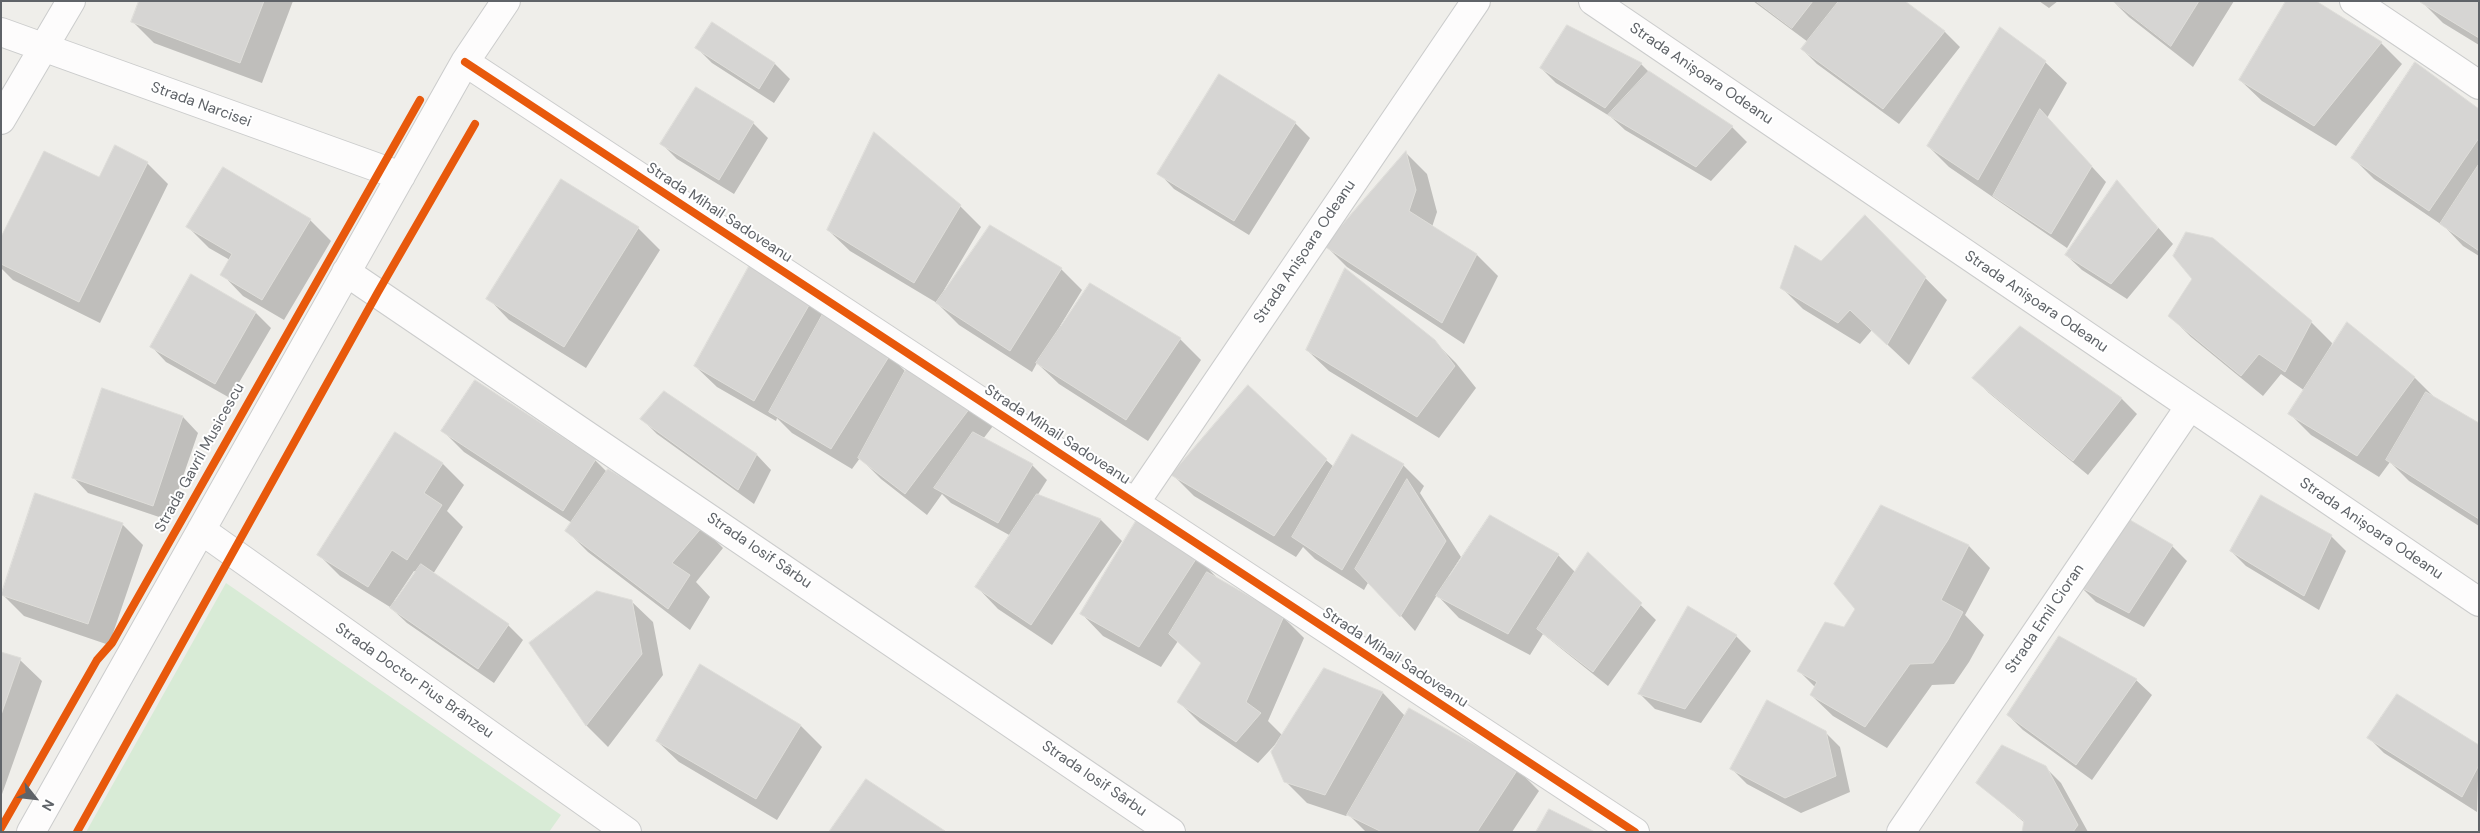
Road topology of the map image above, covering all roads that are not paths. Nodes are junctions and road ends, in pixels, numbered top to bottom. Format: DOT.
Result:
graph roads {
  1 [pos="71,1"];
  2 [pos="506,1"];
  3 [pos="1476,1"];
  4 [pos="1593,1"];
  5 [pos="2354,1"];
  6 [pos="1,32"];
  7 [pos="44,48"];
  8 [pos="465,62"];
  9 [pos="2479,85"];
  10 [pos="1,120"];
  11 [pos="401,176"];
  12 [pos="346,272"];
  13 [pos="2190,406"];
  14 [pos="1135,503"];
  15 [pos="201,530"];
  16 [pos="2479,602"];
  17 [pos="32,832"];
  18 [pos="627,832"];
  19 [pos="1171,832"];
  20 [pos="1634,832"];
  21 [pos="1901,832"];
  1 -- 7 [label="street"];
  2 -- 8 [label="street"];
  3 -- 14 [label="street, Strada Anișoara Odeanu"];
  4 -- 13 [label="street, Strada Anișoara Odeanu"];
  5 -- 9 [label="street"];
  6 -- 7 [label="street, Strada Narcisei"];
  7 -- 10 [label="street"];
  7 -- 11 [label="street, Strada Narcisei"];
  8 -- 11 [label="street"];
  8 -- 14 [label="street, Strada Mihail Sadoveanu"];
  11 -- 12 [label="street"];
  12 -- 15 [label="street"];
  12 -- 19 [label="street, Strada Iosif Sârbu"];
  13 -- 16 [label="street, Strada Anișoara Odeanu"];
  13 -- 21 [label="street, Strada Emil Cioran"];
  14 -- 20 [label="street, Strada Mihail Sadoveanu"];
  15 -- 17 [label="street"];
  15 -- 18 [label="street, Strada Doctor Pius Brânzeu"];
}
